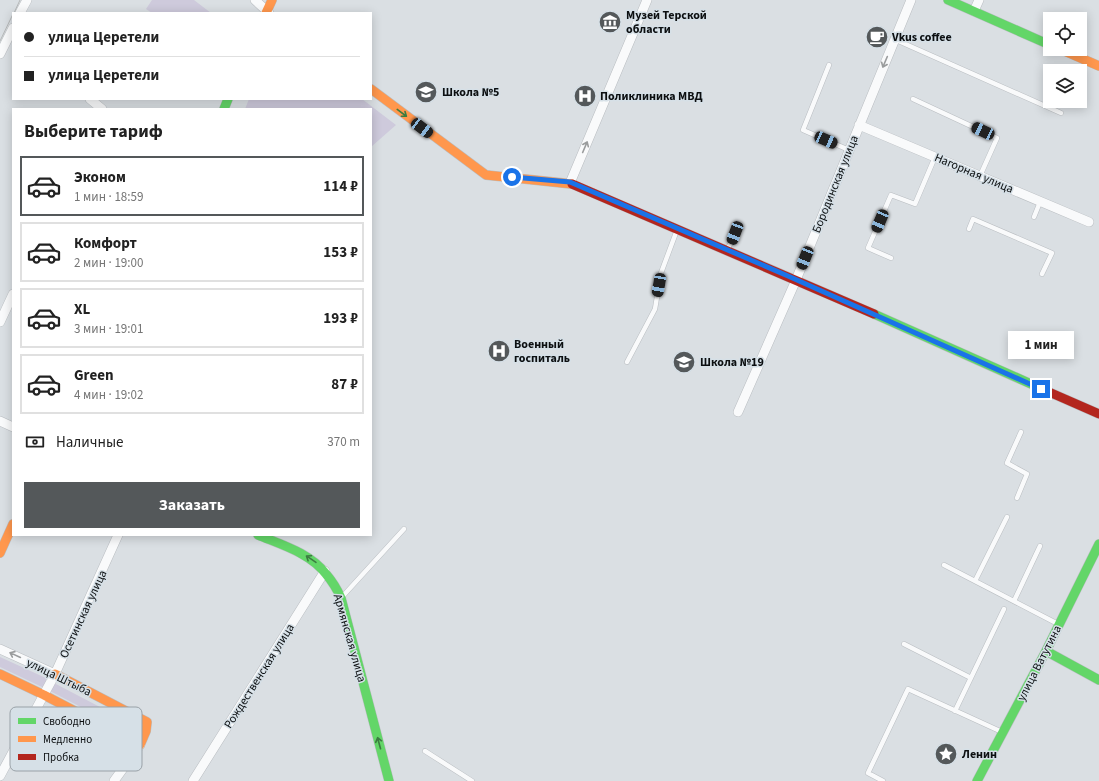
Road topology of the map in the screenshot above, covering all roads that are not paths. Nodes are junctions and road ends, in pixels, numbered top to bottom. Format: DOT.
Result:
graph roads {
  1 [pos="27,0"];
  2 [pos="255,0"];
  3 [pos="272,0"];
  4 [pos="647,0"];
  5 [pos="911,0"];
  6 [pos="948,0"];
  7 [pos="979,0"];
  8 [pos="974,11"];
  9 [pos="21,12"];
  10 [pos="267,12"];
  11 [pos="12,32"];
  12 [pos="894,39"];
  13 [pos="1043,42"];
  14 [pos="0,54"];
  15 [pos="1076,56"];
  16 [pos="829,65"];
  17 [pos="1099,66"];
  18 [pos="372,90"];
  19 [pos="913,99"];
  20 [pos="91,100"];
  21 [pos="101,108"];
  22 [pos="1061,113"];
  23 [pos="859,124"];
  24 [pos="849,150"];
  25 [pos="935,157"];
  26 [pos="980,176"];
  27 [pos="570,182"];
  28 [pos="1040,202"];
  29 [pos="1034,217"];
  30 [pos="1089,222"];
  31 [pos="738,224"];
  32 [pos="677,229"];
  33 [pos="969,229"];
  34 [pos="728,250"];
  35 [pos="891,258"];
  36 [pos="1042,274"];
  37 [pos="796,280"];
  38 [pos="12,296"];
  39 [pos="0,322"];
  40 [pos="627,362"];
  41 [pos="738,412"];
  42 [pos="1099,414"];
  43 [pos="0,421"];
  44 [pos="12,427"];
  45 [pos="1021,432"];
  46 [pos="1016,498"];
  47 [pos="1006,518"];
  48 [pos="12,526"];
  49 [pos="404,529"];
  50 [pos="118,536"];
  51 [pos="260,536"];
  52 [pos="1099,544"];
  53 [pos="1040,546"];
  54 [pos="0,553"];
  55 [pos="944,565"];
  56 [pos="325,571"];
  57 [pos="976,582"];
  58 [pos="341,598"];
  59 [pos="1014,601"];
  60 [pos="1004,609"];
  61 [pos="1059,624"];
  62 [pos="904,644"];
  63 [pos="0,649"];
  64 [pos="1046,651"];
  65 [pos="0,674"];
  66 [pos="55,674"];
  67 [pos="971,678"];
  68 [pos="1099,680"];
  69 [pos="44,695"];
  70 [pos="37,707"];
  71 [pos="67,707"];
  72 [pos="118,707"];
  73 [pos="955,711"];
  74 [pos="142,719"];
  75 [pos="1003,732"];
  76 [pos="142,741"];
  77 [pos="426,751"];
  78 [pos="10,758"];
  79 [pos="121,771"];
  80 [pos="0,776"];
  81 [pos="114,781"];
  82 [pos="193,781"];
  83 [pos="388,781"];
  84 [pos="472,781"];
  85 [pos="883,781"];
  86 [pos="977,781"];
  1 -- 9 [label="street"];
  2 -- 10 [label="street"];
  3 -- 10 [label="street"];
  27 -- 4 [label="street, one-way"];
  5 -- 12 [label="street, Бородинская улица"];
  6 -- 8 [label="street"];
  7 -- 8 [label="street"];
  8 -- 13 [label="street"];
  11 -- 14 [label="street"];
  12 -- 22 [label="lane"];
  12 -- 23 [label="street, Бородинская улица, one-way"];
  15 -- 17 [label="street"];
  16 -- 24 [label="lane"];
  18 -- 27 [label="street, one-way"];
  19 -- 26 [label="lane"];
  20 -- 21 [label="street"];
  23 -- 24 [label="street, Бородинская улица"];
  23 -- 25 [label="street, Нагорная улица"];
  24 -- 37 [label="street, Бородинская улица"];
  25 -- 26 [label="street, Нагорная улица"];
  25 -- 35 [label="lane"];
  26 -- 28 [label="street, Нагорная улица"];
  27 -- 32 [label="street"];
  28 -- 29 [label="lane"];
  28 -- 30 [label="street, Нагорная улица"];
  31 -- 34 [label="lane"];
  32 -- 34 [label="street"];
  32 -- 40 [label="lane"];
  33 -- 36 [label="lane"];
  34 -- 37 [label="street"];
  37 -- 41 [label="street, Бородинская улица"];
  37 -- 42 [label="street"];
  38 -- 39 [label="street"];
  43 -- 44 [label="street"];
  45 -- 46 [label="lane"];
  47 -- 57 [label="lane"];
  48 -- 54 [label="street"];
  49 -- 58 [label="lane"];
  50 -- 66 [label="street, Осетинская улица"];
  56 -- 51 [label="street, Армянская улица, one-way"];
  52 -- 61 [label="street, улица Ватутина"];
  53 -- 59 [label="lane"];
  55 -- 57 [label="lane"];
  56 -- 58 [label="street, Армянская улица"];
  56 -- 82 [label="street, Рождественская улица"];
  57 -- 59 [label="lane"];
  83 -- 58 [label="street, Армянская улица, one-way"];
  59 -- 61 [label="lane"];
  60 -- 67 [label="lane"];
  61 -- 64 [label="street, улица Ватутина"];
  62 -- 67 [label="lane"];
  66 -- 63 [label="street, улица Штыба, one-way"];
  64 -- 68 [label="street"];
  64 -- 75 [label="street, улица Ватутина"];
  65 -- 69 [label="street, улица Штыба"];
  66 -- 69 [label="street, Осетинская улица"];
  66 -- 72 [label="street, улица Штыба"];
  67 -- 73 [label="lane"];
  69 -- 70 [label="street, Осетинская улица"];
  69 -- 71 [label="street, улица Штыба"];
  73 -- 75 [label="lane"];
  73 -- 85 [label="lane"];
  74 -- 76 [label="street, улица Штыба"];
  75 -- 86 [label="street, улица Ватутина"];
  77 -- 84 [label="lane"];
  78 -- 80 [label="street, Осетинская улица"];
  79 -- 81 [label="street"];
}
